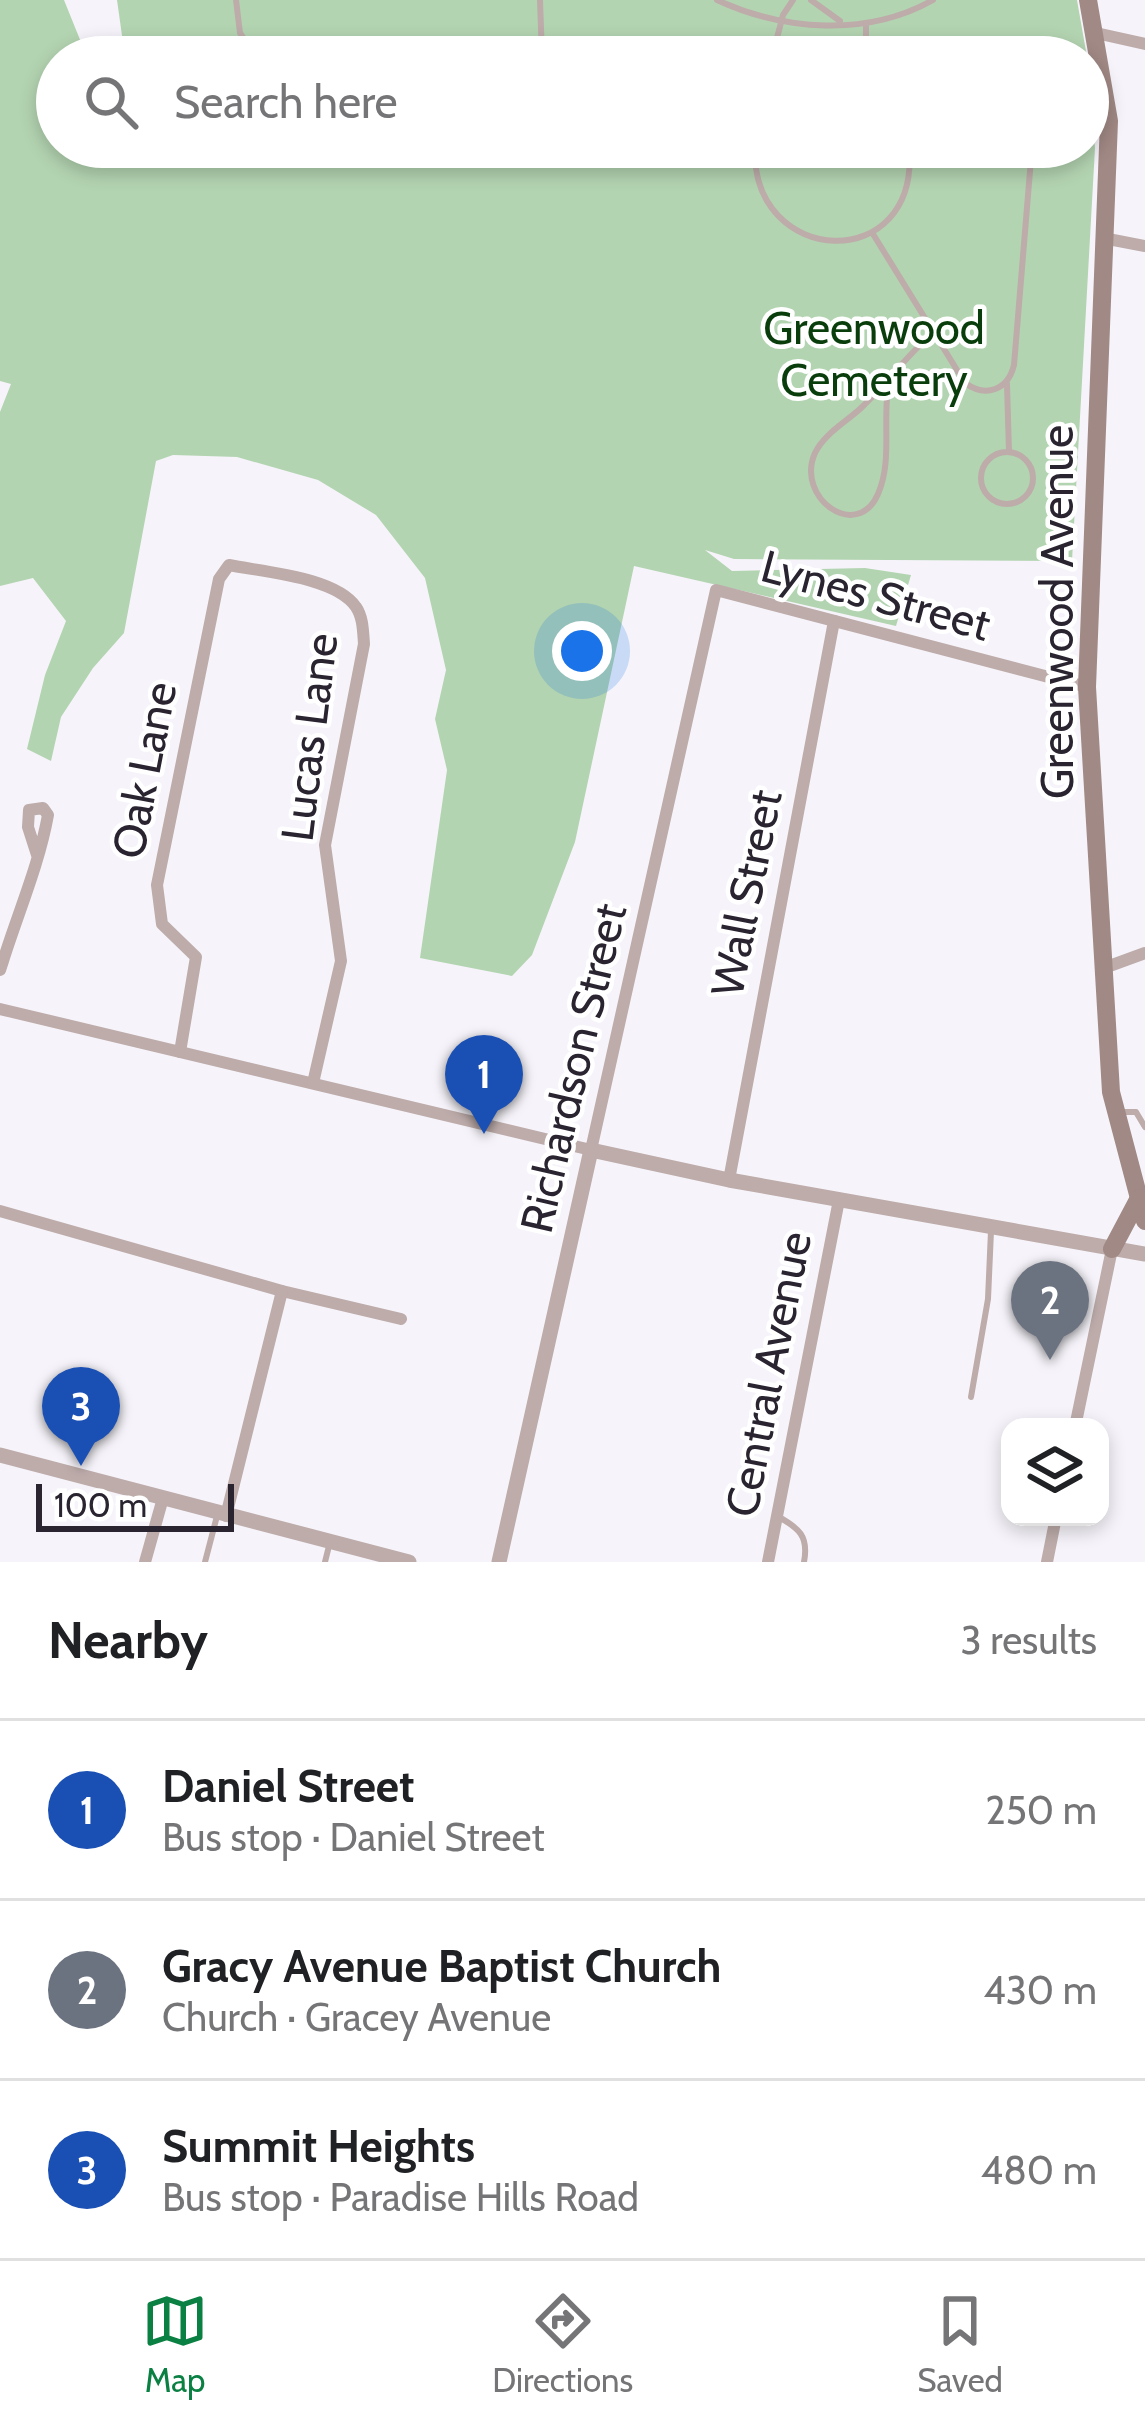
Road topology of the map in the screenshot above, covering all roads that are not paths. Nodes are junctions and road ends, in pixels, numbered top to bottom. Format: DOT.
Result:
graph roads {
  1 [pos="236,0"];
  2 [pos="540,0"];
  3 [pos="717,0"];
  4 [pos="794,0"];
  5 [pos="811,0"];
  6 [pos="933,0"];
  7 [pos="1088,0"];
  8 [pos="782,20"];
  9 [pos="866,23"];
  10 [pos="849,25"];
  11 [pos="1096,33"];
  12 [pos="242,36"];
  13 [pos="541,36"];
  14 [pos="778,36"];
  15 [pos="866,36"];
  16 [pos="1096,36"];
  17 [pos="1145,44"];
  18 [pos="757,168"];
  19 [pos="908,168"];
  20 [pos="1030,168"];
  21 [pos="1106,168"];
  22 [pos="873,234"];
  23 [pos="1102,238"];
  24 [pos="1145,246"];
  25 [pos="934,337"];
  26 [pos="891,376"];
  27 [pos="1006,383"];
  28 [pos="1009,452"];
  29 [pos="229,565"];
  30 [pos="716,590"];
  31 [pos="835,621"];
  32 [pos="1087,687"];
  33 [pos="37,855"];
  34 [pos="1145,953"];
  35 [pos="1104,968"];
  36 [pos="0,970"];
  37 [pos="0,1009"];
  38 [pos="180,1052"];
  39 [pos="313,1083"];
  40 [pos="1116,1112"];
  41 [pos="1145,1127"];
  42 [pos="591,1150"];
  43 [pos="728,1180"];
  44 [pos="1140,1189"];
  45 [pos="839,1200"];
  46 [pos="0,1211"];
  47 [pos="1145,1220"];
  48 [pos="991,1227"];
  49 [pos="1112,1249"];
  50 [pos="1145,1254"];
  51 [pos="282,1291"];
  52 [pos="401,1318"];
  53 [pos="971,1397"];
  54 [pos="1077,1418"];
  55 [pos="0,1455"];
  56 [pos="163,1498"];
  57 [pos="222,1514"];
  58 [pos="777,1516"];
  59 [pos="1054,1526"];
  60 [pos="331,1541"];
  61 [pos="145,1562"];
  62 [pos="205,1562"];
  63 [pos="325,1562"];
  64 [pos="409,1562"];
  65 [pos="500,1562"];
  66 [pos="768,1562"];
  67 [pos="805,1562"];
  68 [pos="1047,1562"];
  1 -- 12 [label="lane"];
  2 -- 13 [label="lane"];
  3 -- 8 [label="lane"];
  4 -- 8 [label="lane"];
  5 -- 10 [label="lane"];
  6 -- 9 [label="lane"];
  7 -- 11 [label="main road, Greenwood Avenue"];
  8 -- 10 [label="lane"];
  8 -- 14 [label="lane"];
  9 -- 10 [label="lane"];
  9 -- 15 [label="lane"];
  11 -- 16 [label="main road, Greenwood Avenue"];
  11 -- 17 [label="street"];
  18 -- 22 [label="lane"];
  19 -- 22 [label="lane"];
  20 -- 27 [label="lane"];
  21 -- 23 [label="main road, Greenwood Avenue"];
  22 -- 25 [label="lane"];
  23 -- 24 [label="street"];
  23 -- 32 [label="main road, Greenwood Avenue"];
  25 -- 26 [label="lane"];
  25 -- 27 [label="lane"];
  26 -- 26 [label="lane"];
  27 -- 28 [label="lane"];
  28 -- 28 [label="lane"];
  29 -- 38 [label="street, Oak Lane"];
  29 -- 39 [label="street, Lucas Lane"];
  30 -- 31 [label="street, Lynes Street"];
  30 -- 42 [label="street, Richardson Street"];
  31 -- 32 [label="street, Lynes Street"];
  31 -- 43 [label="street, Wall Street"];
  32 -- 35 [label="main road, Greenwood Avenue"];
  33 -- 36 [label="street"];
  34 -- 35 [label="street"];
  35 -- 40 [label="main road, Greenwood Avenue"];
  37 -- 38 [label="street"];
  38 -- 39 [label="street"];
  39 -- 42 [label="street"];
  40 -- 41 [label="lane"];
  40 -- 44 [label="main road, Greenwood Avenue"];
  42 -- 43 [label="street"];
  42 -- 65 [label="street, Richardson Street"];
  43 -- 45 [label="street"];
  44 -- 47 [label="main road, Greenwood Avenue"];
  44 -- 49 [label="main road"];
  45 -- 48 [label="street"];
  45 -- 58 [label="street, Central Avenue"];
  46 -- 51 [label="street"];
  48 -- 49 [label="street"];
  48 -- 53 [label="lane"];
  49 -- 50 [label="street"];
  49 -- 54 [label="street"];
  51 -- 52 [label="street"];
  51 -- 57 [label="street"];
  55 -- 56 [label="street"];
  56 -- 57 [label="street"];
  56 -- 61 [label="street"];
  57 -- 60 [label="street"];
  57 -- 62 [label="lane"];
  58 -- 66 [label="street, Central Avenue"];
  58 -- 67 [label="lane"];
  59 -- 68 [label="street"];
  60 -- 63 [label="lane"];
  60 -- 64 [label="street"];
}
